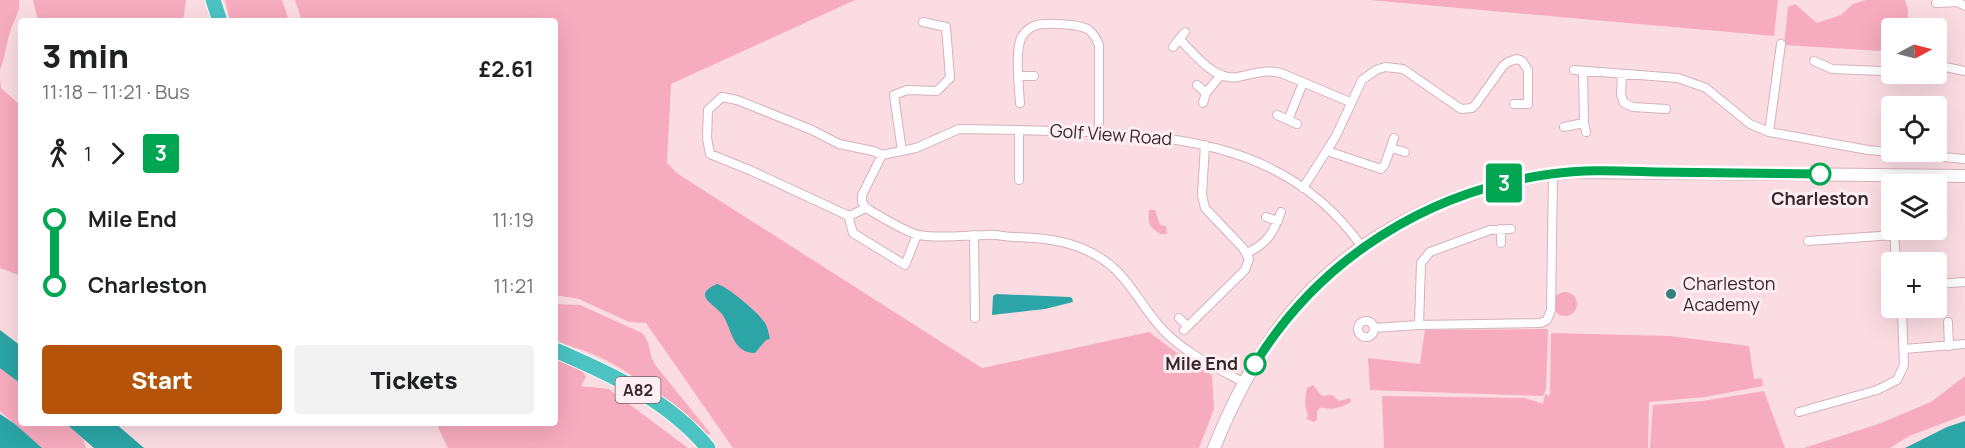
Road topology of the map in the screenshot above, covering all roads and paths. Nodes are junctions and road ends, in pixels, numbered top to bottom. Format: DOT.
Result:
graph roads {
  1 [pos="213,0"];
  2 [pos="1936,3"];
  3 [pos="1965,6"];
  4 [pos="219,18"];
  5 [pos="923,22"];
  6 [pos="1179,39"];
  7 [pos="1781,44"];
  8 [pos="1814,61"];
  9 [pos="1947,67"];
  10 [pos="1881,71"];
  11 [pos="1965,71"];
  12 [pos="1622,74"];
  13 [pos="1019,76"];
  14 [pos="1034,76"];
  15 [pos="1220,76"];
  16 [pos="1303,83"];
  17 [pos="1197,85"];
  18 [pos="1206,93"];
  19 [pos="1350,102"];
  20 [pos="1020,103"];
  21 [pos="1203,103"];
  22 [pos="1514,104"];
  23 [pos="1666,109"];
  24 [pos="1277,115"];
  25 [pos="1288,120"];
  26 [pos="1297,124"];
  27 [pos="1564,127"];
  28 [pos="1019,129"];
  29 [pos="1099,132"];
  30 [pos="1769,132"];
  31 [pos="1394,138"];
  32 [pos="1205,145"];
  33 [pos="1391,148"];
  34 [pos="902,151"];
  35 [pos="1881,151"];
  36 [pos="1327,152"];
  37 [pos="1405,152"];
  38 [pos="882,155"];
  39 [pos="1947,157"];
  40 [pos="1965,159"];
  41 [pos="1019,162"];
  42 [pos="1030,162"];
  43 [pos="1553,174"];
  44 [pos="1881,175"];
  45 [pos="1947,176"];
  46 [pos="1965,176"];
  47 [pos="1019,180"];
  48 [pos="1303,188"];
  49 [pos="866,208"];
  50 [pos="848,215"];
  51 [pos="1266,217"];
  52 [pos="1501,229"];
  53 [pos="1511,229"];
  54 [pos="1881,233"];
  55 [pos="917,235"];
  56 [pos="974,235"];
  57 [pos="1808,241"];
  58 [pos="1501,243"];
  59 [pos="1362,248"];
  60 [pos="1247,253"];
  61 [pos="1965,282"];
  62 [pos="1947,283"];
  63 [pos="975,318"];
  64 [pos="1179,318"];
  65 [pos="1902,318"];
  66 [pos="1947,322"];
  67 [pos="1419,324"];
  68 [pos="1374,328"];
  69 [pos="1965,345"];
  70 [pos="1949,346"];
  71 [pos="1904,350"];
  72 [pos="558,351"];
  73 [pos="1243,382"];
  74 [pos="1799,412"];
  75 [pos="708,448"];
  76 [pos="1214,448"];
  1 -- 4 [label="highway"];
  2 -- 3 [label="street"];
  5 -- 34 [label="street"];
  6 -- 15 [label="street"];
  7 -- 30 [label="street"];
  8 -- 10 [label="street"];
  9 -- 11 [label="street"];
  12 -- 23 [label="street"];
  12 -- 27 [label="street"];
  12 -- 30 [label="street"];
  13 -- 14 [label="street"];
  13 -- 20 [label="street"];
  13 -- 29 [label="street"];
  15 -- 16 [label="street"];
  15 -- 18 [label="street"];
  16 -- 19 [label="street"];
  16 -- 25 [label="street"];
  17 -- 18 [label="street"];
  18 -- 21 [label="street"];
  19 -- 22 [label="street"];
  19 -- 36 [label="street"];
  24 -- 25 [label="street"];
  25 -- 26 [label="street"];
  28 -- 29 [label="street, Golf View Road"];
  28 -- 34 [label="street, Golf View Road"];
  28 -- 41 [label="street"];
  29 -- 32 [label="street, Golf View Road"];
  30 -- 35 [label="street"];
  31 -- 33 [label="street"];
  32 -- 48 [label="street, Golf View Road"];
  32 -- 60 [label="street"];
  33 -- 36 [label="street"];
  33 -- 37 [label="street"];
  34 -- 38 [label="street, Golf View Road"];
  36 -- 48 [label="street"];
  38 -- 49 [label="street"];
  38 -- 50 [label="street"];
  39 -- 40 [label="street"];
  41 -- 42 [label="street"];
  41 -- 47 [label="street"];
  43 -- 44 [label="street"];
  43 -- 59 [label="street"];
  43 -- 67 [label="street"];
  45 -- 46 [label="street"];
  48 -- 59 [label="street, Golf View Road"];
  49 -- 50 [label="street"];
  49 -- 55 [label="street"];
  50 -- 55 [label="street"];
  51 -- 60 [label="street"];
  52 -- 53 [label="street"];
  52 -- 58 [label="street"];
  52 -- 67 [label="street"];
  54 -- 57 [label="street"];
  55 -- 56 [label="street"];
  56 -- 63 [label="street"];
  56 -- 73 [label="street"];
  59 -- 73 [label="street"];
  60 -- 64 [label="street"];
  61 -- 62 [label="street"];
  65 -- 71 [label="street"];
  66 -- 70 [label="street"];
  67 -- 68 [label="street"];
  69 -- 70 [label="street"];
  70 -- 71 [label="street"];
  71 -- 74 [label="street"];
  72 -- 75 [label="highway, A82"];
  73 -- 76 [label="street"];
}
